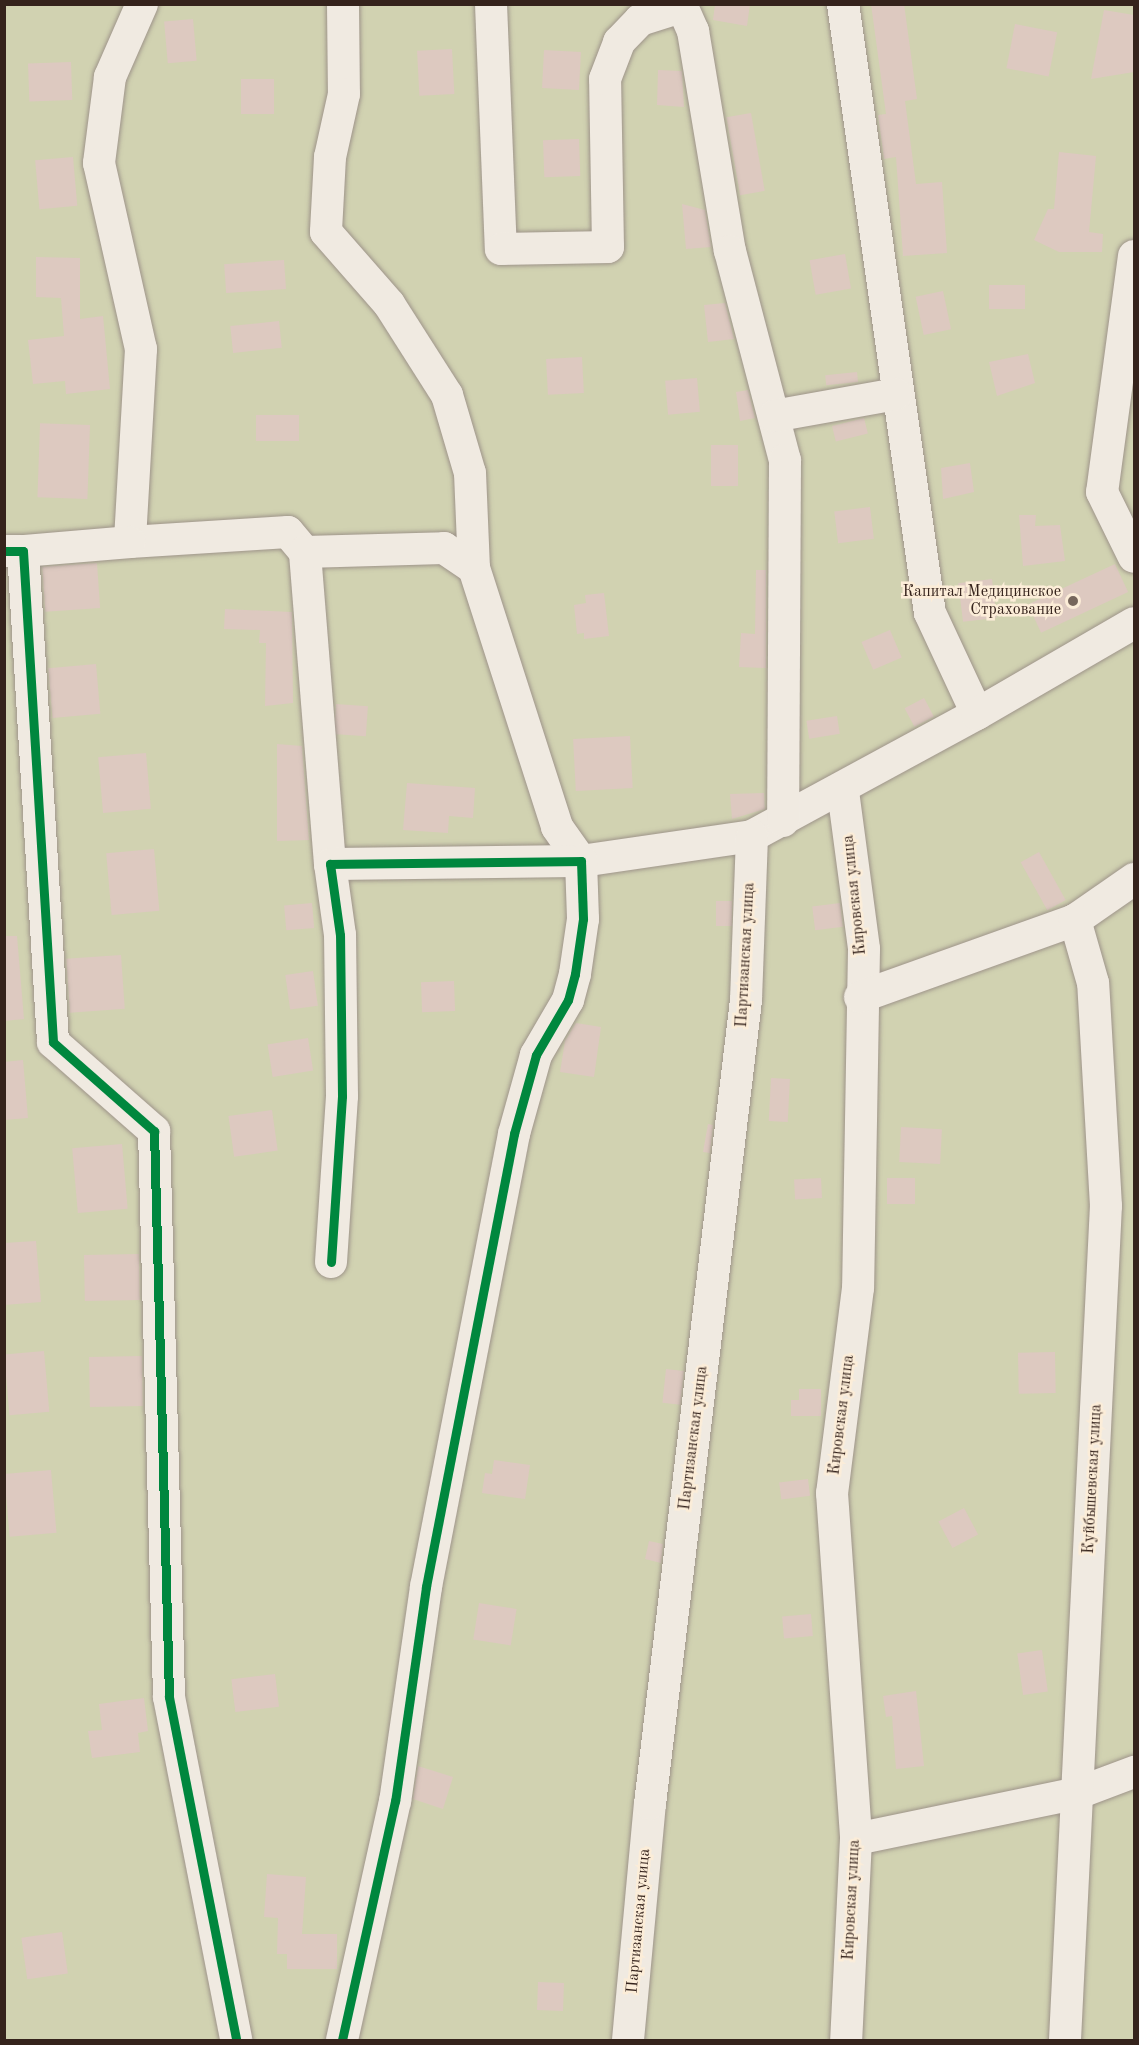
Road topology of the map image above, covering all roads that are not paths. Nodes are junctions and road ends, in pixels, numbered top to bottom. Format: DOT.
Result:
graph roads {
  1 [pos="142,4"];
  2 [pos="343,4"];
  3 [pos="491,4"];
  4 [pos="843,4"];
  5 [pos="681,6"];
  6 [pos="1134,256"];
  7 [pos="896,394"];
  8 [pos="774,416"];
  9 [pos="130,542"];
  10 [pos="14,551"];
  11 [pos="305,552"];
  12 [pos="1134,557"];
  13 [pos="474,568"];
  14 [pos="1134,623"];
  15 [pos="976,714"];
  16 [pos="843,791"];
  17 [pos="783,821"];
  18 [pos="752,836"];
  19 [pos="581,861"];
  20 [pos="330,864"];
  21 [pos="1134,879"];
  22 [pos="1075,920"];
  23 [pos="860,997"];
  24 [pos="331,1262"];
  25 [pos="1134,1772"];
  26 [pos="1078,1793"];
  27 [pos="856,1839"];
  28 [pos="236,2040"];
  29 [pos="342,2040"];
  30 [pos="628,2040"];
  31 [pos="846,2040"];
  32 [pos="1065,2040"];
  1 -- 9 [label="street"];
  2 -- 13 [label="street"];
  3 -- 5 [label="street"];
  4 -- 7 [label="street"];
  5 -- 8 [label="street"];
  6 -- 12 [label="street"];
  7 -- 8 [label="street"];
  7 -- 15 [label="street"];
  8 -- 17 [label="street"];
  9 -- 10 [label="street"];
  9 -- 11 [label="street"];
  10 -- 28 [label="street"];
  11 -- 13 [label="street"];
  11 -- 20 [label="street"];
  13 -- 19 [label="street"];
  14 -- 15 [label="street"];
  15 -- 16 [label="street"];
  16 -- 17 [label="street"];
  16 -- 23 [label="street, Кировская улица"];
  17 -- 18 [label="street"];
  18 -- 19 [label="street"];
  18 -- 30 [label="street, Партизанская улица"];
  19 -- 20 [label="street"];
  19 -- 29 [label="street"];
  20 -- 24 [label="street"];
  21 -- 22 [label="street"];
  22 -- 23 [label="street"];
  22 -- 26 [label="street, Куйбышевская улица"];
  23 -- 27 [label="street, Кировская улица"];
  25 -- 26 [label="street"];
  26 -- 27 [label="street"];
  26 -- 32 [label="street, Куйбышевская улица"];
  27 -- 31 [label="street, Кировская улица"];
}
